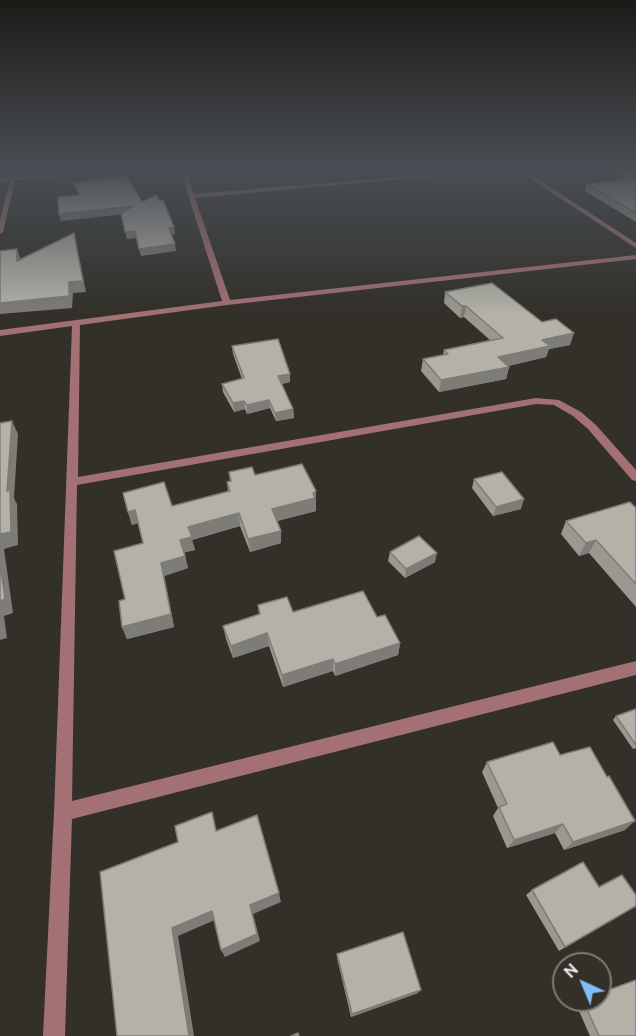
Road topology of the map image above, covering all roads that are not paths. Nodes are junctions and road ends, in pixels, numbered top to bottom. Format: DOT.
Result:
graph roads {
  1 [pos="199,218"];
  2 [pos="594,218"];
  3 [pos="636,246"];
  4 [pos="636,257"];
  5 [pos="227,303"];
  6 [pos="76,323"];
  7 [pos="0,333"];
  8 [pos="636,477"];
  9 [pos="72,482"];
  10 [pos="636,668"];
  11 [pos="63,812"];
  12 [pos="54,1036"];
  1 -- 5 [label="street"];
  2 -- 3 [label="street"];
  4 -- 5 [label="street"];
  5 -- 6 [label="street"];
  6 -- 7 [label="street"];
  6 -- 9 [label="street"];
  8 -- 9 [label="street"];
  9 -- 11 [label="street"];
  10 -- 11 [label="street"];
  11 -- 12 [label="street"];
}
